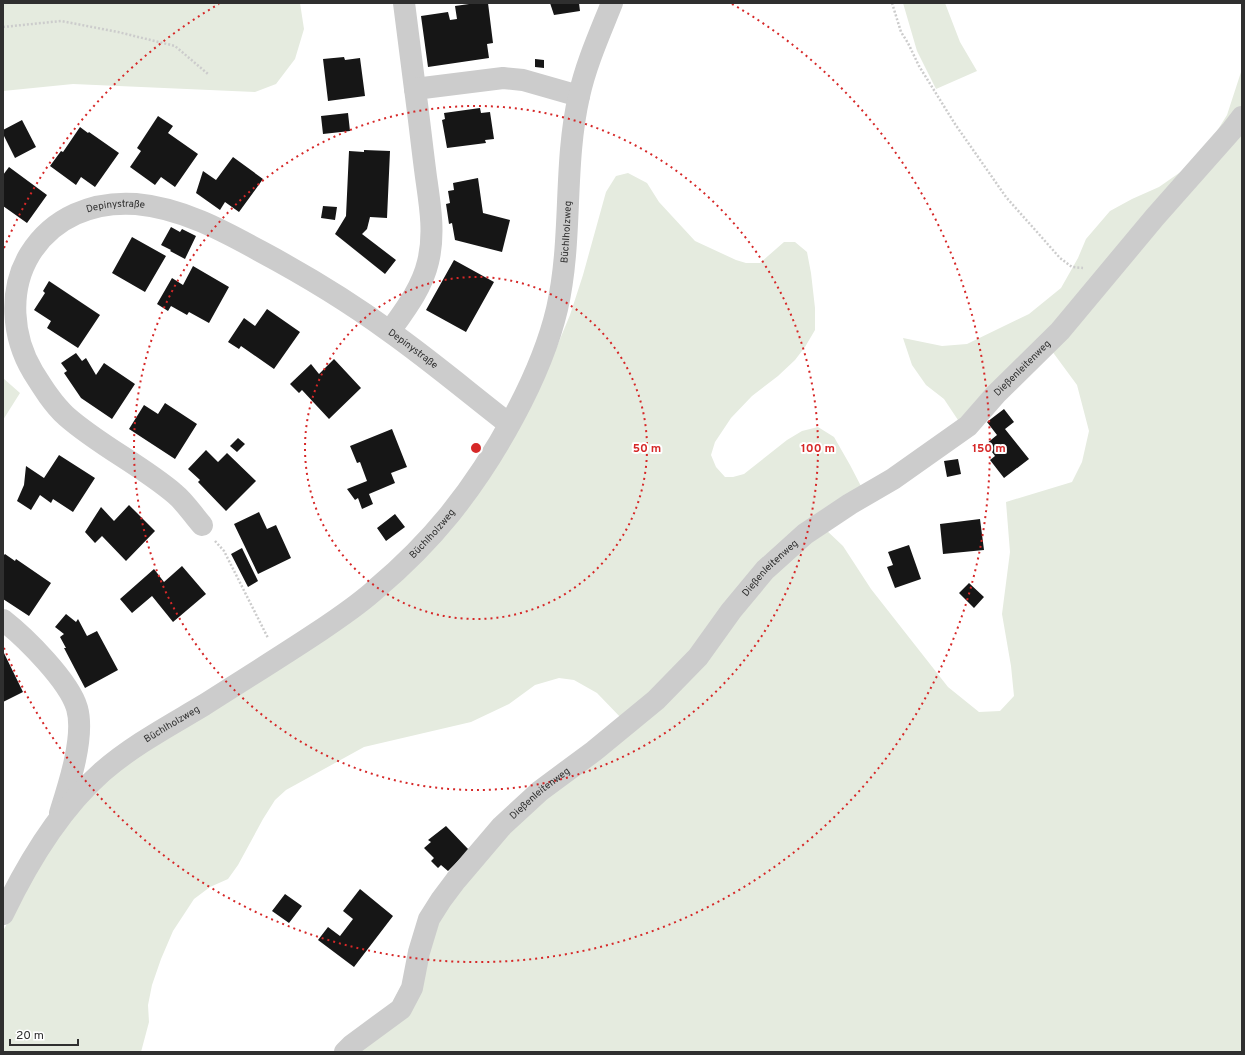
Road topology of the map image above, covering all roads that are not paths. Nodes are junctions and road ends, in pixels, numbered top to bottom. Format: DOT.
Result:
graph roads {
  1 [pos="404,3"];
  2 [pos="612,3"];
  3 [pos="415,89"];
  4 [pos="579,96"];
  5 [pos="1242,116"];
  6 [pos="390,331"];
  7 [pos="509,424"];
  8 [pos="202,525"];
  9 [pos="3,620"];
  10 [pos="58,818"];
  11 [pos="3,914"];
  12 [pos="345,1052"];
  1 -- 3 [label="street"];
  2 -- 4 [label="street, Büchlholzweg"];
  3 -- 4 [label="street"];
  3 -- 6 [label="street"];
  4 -- 7 [label="street, Büchlholzweg"];
  5 -- 12 [label="street, Dießenleitenweg"];
  6 -- 7 [label="street, Depinystraße"];
  6 -- 8 [label="street, Depinystraße"];
  7 -- 10 [label="street, Büchlholzweg"];
  9 -- 10 [label="street, Büchlholzweg"];
  10 -- 11 [label="street, Büchlholzweg"];
}
